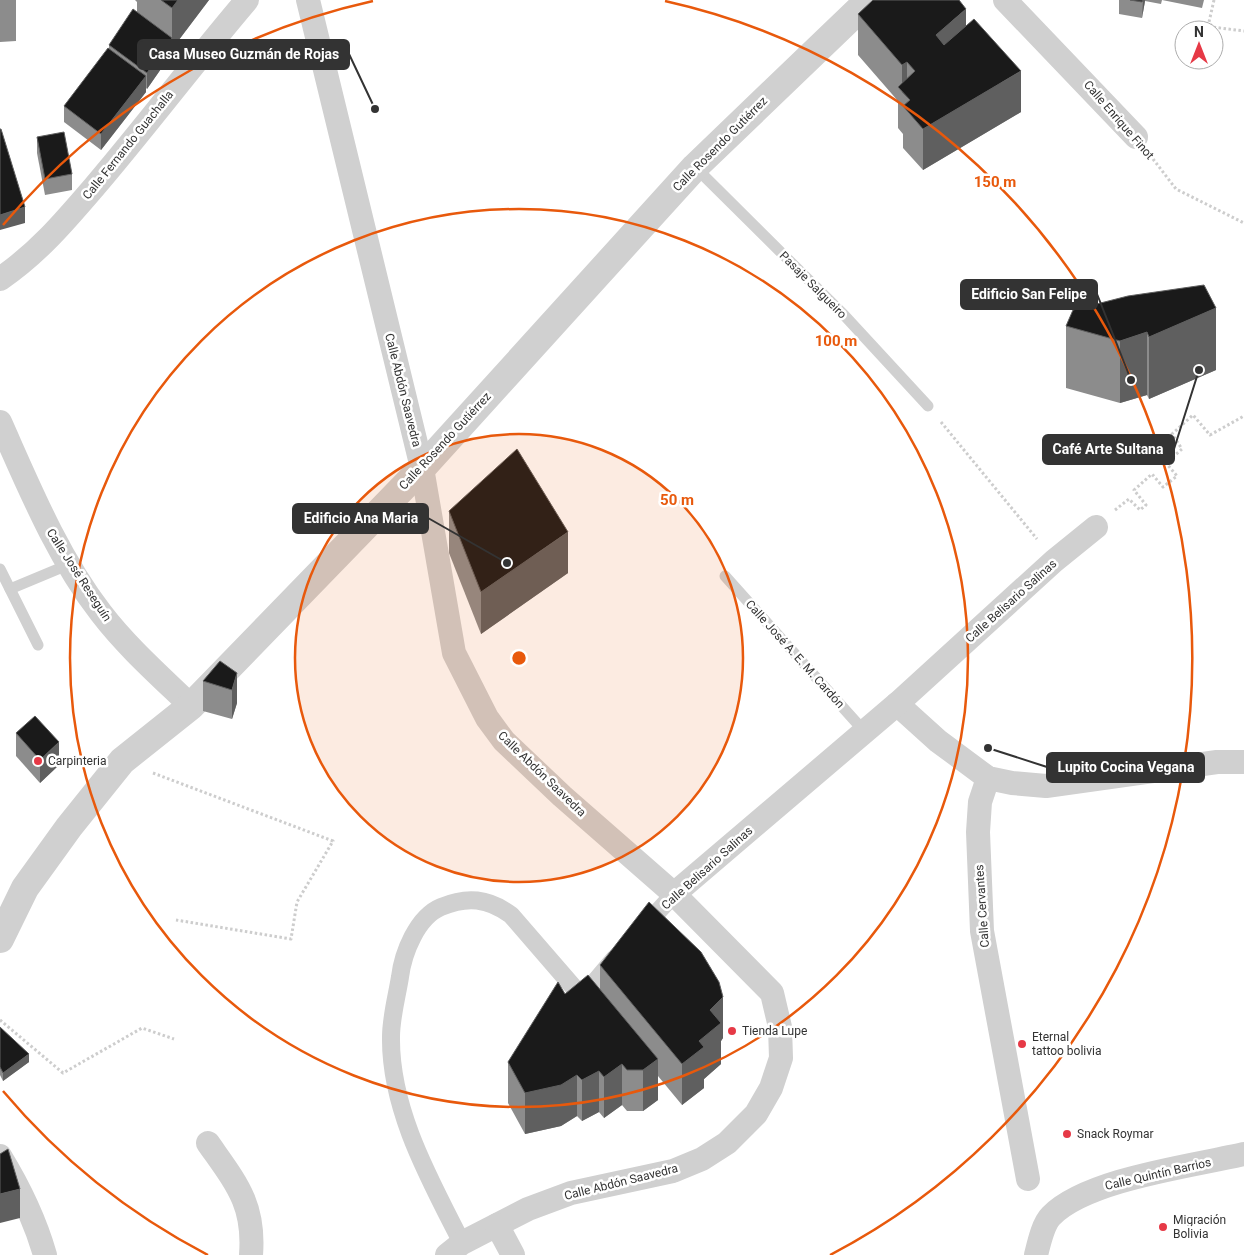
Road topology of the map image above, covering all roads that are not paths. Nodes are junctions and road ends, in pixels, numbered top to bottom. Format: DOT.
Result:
graph roads {
  1 [pos="248,0"];
  2 [pos="308,0"];
  3 [pos="869,0"];
  4 [pos="1005,0"];
  5 [pos="1136,137"];
  6 [pos="695,166"];
  7 [pos="0,279"];
  8 [pos="928,406"];
  9 [pos="0,422"];
  10 [pos="422,468"];
  11 [pos="1096,527"];
  12 [pos="70,564"];
  13 [pos="0,569"];
  14 [pos="725,576"];
  15 [pos="10,589"];
  16 [pos="38,646"];
  17 [pos="897,704"];
  18 [pos="191,706"];
  19 [pos="864,731"];
  20 [pos="1244,762"];
  21 [pos="988,778"];
  22 [pos="674,894"];
  23 [pos="0,939"];
  24 [pos="208,1143"];
  25 [pos="1244,1154"];
  26 [pos="0,1156"];
  27 [pos="1028,1180"];
  28 [pos="497,1225"];
  29 [pos="454,1249"];
  30 [pos="45,1255"];
  31 [pos="251,1255"];
  32 [pos="513,1255"];
  33 [pos="1036,1255"];
  1 -- 7 [label="street, Calle Fernando Guachalla"];
  2 -- 10 [label="street, Calle Abdón Saavedra"];
  3 -- 6 [label="street, Calle Rosendo Gutiérrez"];
  4 -- 5 [label="street, Calle Enrique Finot"];
  6 -- 8 [label="lane, Pasaje Salgueiro"];
  6 -- 10 [label="street, Calle Rosendo Gutiérrez"];
  9 -- 12 [label="street, Calle José Reseguín"];
  10 -- 18 [label="street, Calle Rosendo Gutiérrez"];
  10 -- 22 [label="street, Calle Abdón Saavedra"];
  11 -- 17 [label="street, Calle Belisario Salinas"];
  12 -- 15 [label="lane"];
  12 -- 18 [label="street, Calle José Reseguín"];
  13 -- 15 [label="lane"];
  14 -- 19 [label="lane, Calle José A. E. M. Cardón"];
  15 -- 16 [label="lane"];
  17 -- 19 [label="street, Calle Belisario Salinas"];
  17 -- 21 [label="street"];
  18 -- 23 [label="street, Calle Rosendo Gutiérrez"];
  19 -- 22 [label="street, Calle Belisario Salinas"];
  20 -- 21 [label="street"];
  21 -- 27 [label="street, Calle Cervantes"];
  22 -- 28 [label="street, Calle Abdón Saavedra"];
  22 -- 29 [label="street, Calle Belisario Salinas"];
  24 -- 31 [label="street"];
  25 -- 33 [label="street, Calle Quintín Barrios"];
  26 -- 30 [label="street"];
  28 -- 29 [label="street, Calle Abdón Saavedra"];
  28 -- 32 [label="street"];
}
